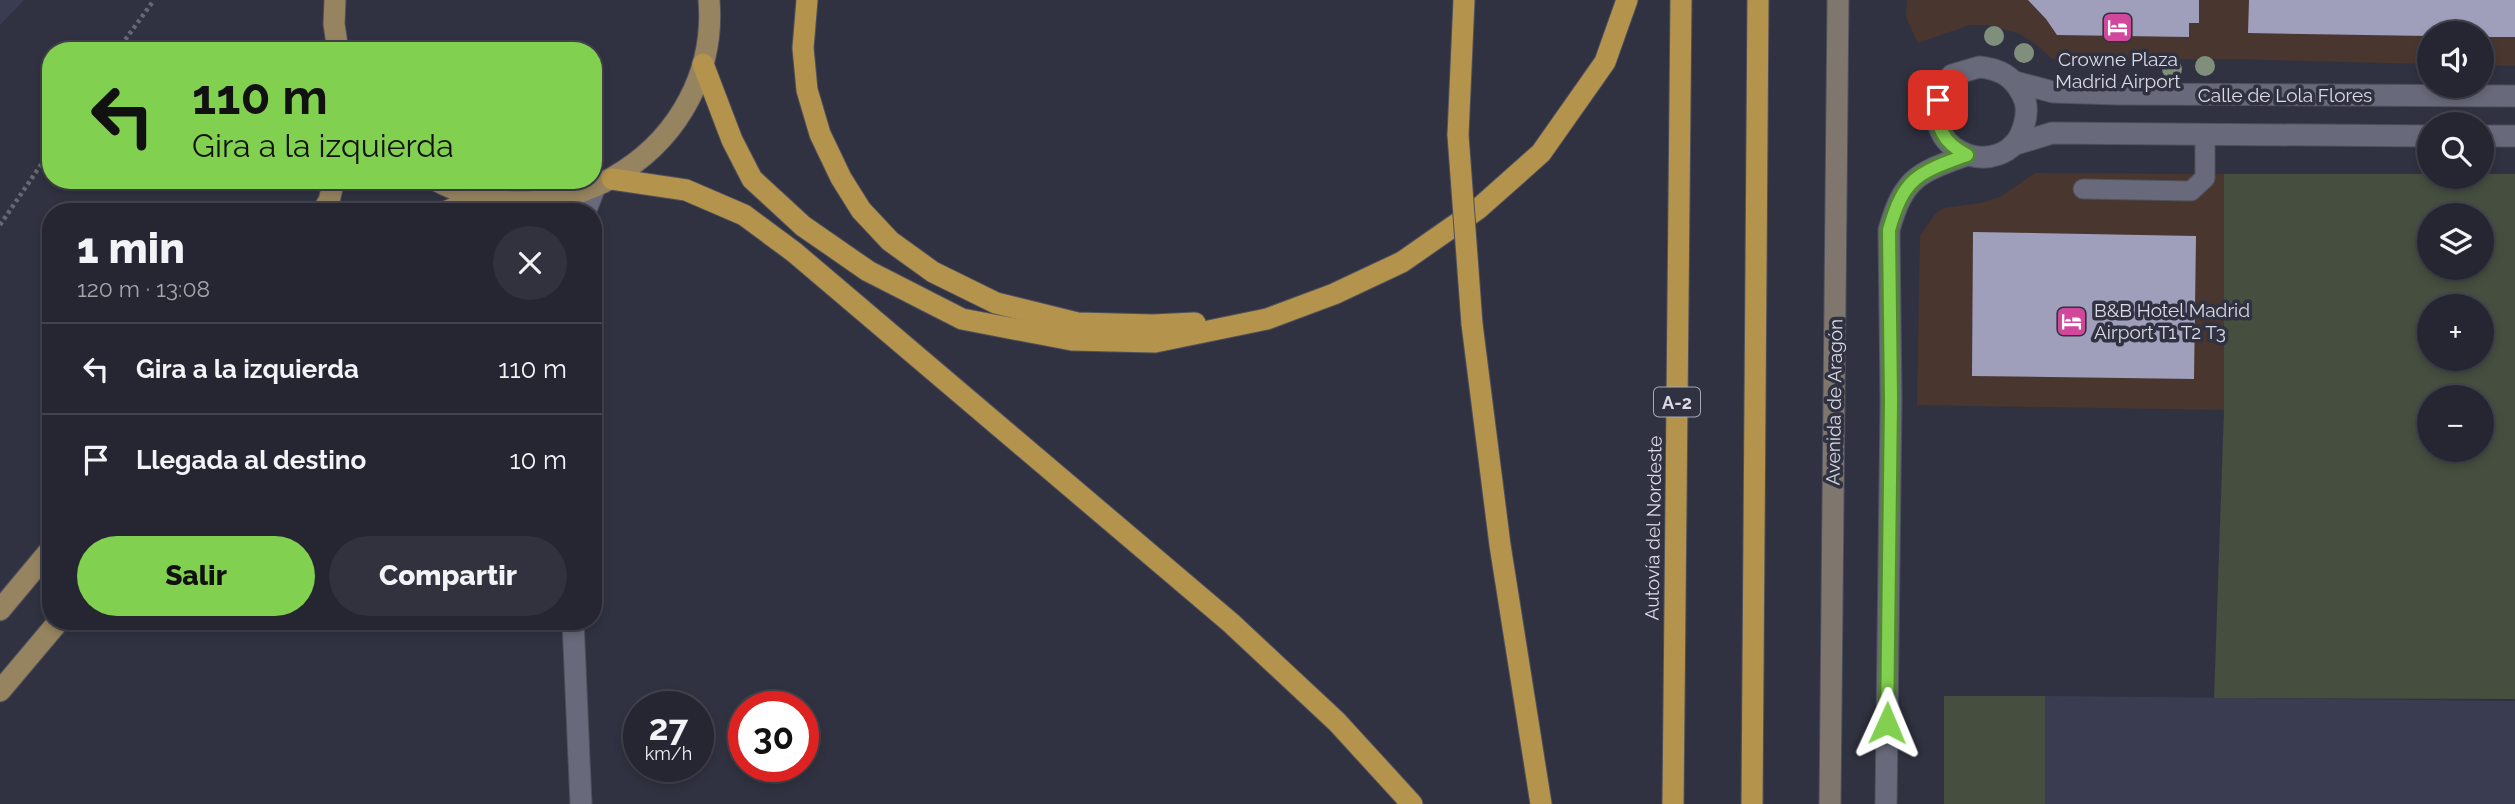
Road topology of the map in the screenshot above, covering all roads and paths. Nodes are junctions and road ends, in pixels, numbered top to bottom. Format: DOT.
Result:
graph roads {
  1 [pos="153,0"];
  2 [pos="335,0"];
  3 [pos="807,0"];
  4 [pos="1464,0"];
  5 [pos="1627,0"];
  6 [pos="1681,0"];
  7 [pos="1758,0"];
  8 [pos="1838,0"];
  9 [pos="710,1"];
  10 [pos="123,42"];
  11 [pos="337,42"];
  12 [pos="703,64"];
  13 [pos="2015,82"];
  14 [pos="2515,96"];
  15 [pos="2205,134"];
  16 [pos="2417,135"];
  17 [pos="2494,136"];
  18 [pos="2515,136"];
  19 [pos="2013,145"];
  20 [pos="1967,155"];
  21 [pos="42,163"];
  22 [pos="604,183"];
  23 [pos="602,186"];
  24 [pos="459,189"];
  25 [pos="589,189"];
  26 [pos="2083,189"];
  27 [pos="480,197"];
  28 [pos="466,203"];
  29 [pos="505,203"];
  30 [pos="540,203"];
  31 [pos="0,225"];
  32 [pos="1267,319"];
  33 [pos="42,559"];
  34 [pos="0,610"];
  35 [pos="51,630"];
  36 [pos="573,630"];
  37 [pos="0,691"];
  38 [pos="581,804"];
  39 [pos="1412,804"];
  40 [pos="1541,804"];
  41 [pos="1673,804"];
  42 [pos="1752,804"];
  43 [pos="1830,804"];
  44 [pos="1886,804"];
  1 -- 10 [label="path"];
  2 -- 11 [label="main road"];
  3 -- 32 [label="highway"];
  4 -- 40 [label="highway, bridge"];
  5 -- 32 [label="highway"];
  6 -- 41 [label="highway, Autovía del Nordeste / A-2"];
  7 -- 42 [label="highway"];
  8 -- 43 [label="street, Avenida de Aragón"];
  9 -- 12 [label="main road"];
  12 -- 22 [label="main road"];
  12 -- 32 [label="highway"];
  13 -- 14 [label="street, Calle de Lola Flores"];
  13 -- 19 [label="street"];
  13 -- 20 [label="street"];
  15 -- 16 [label="street, Calle de Lola Flores"];
  15 -- 19 [label="street, Calle de Lola Flores"];
  15 -- 26 [label="lane"];
  17 -- 18 [label="street"];
  19 -- 20 [label="street"];
  20 -- 44 [label="street"];
  21 -- 31 [label="path"];
  22 -- 23 [label="street"];
  22 -- 39 [label="highway"];
  24 -- 27 [label="main road"];
  25 -- 30 [label="main road"];
  27 -- 28 [label="main road"];
  27 -- 29 [label="main road"];
  33 -- 34 [label="main road"];
  35 -- 37 [label="main road"];
  36 -- 38 [label="street"];
}
